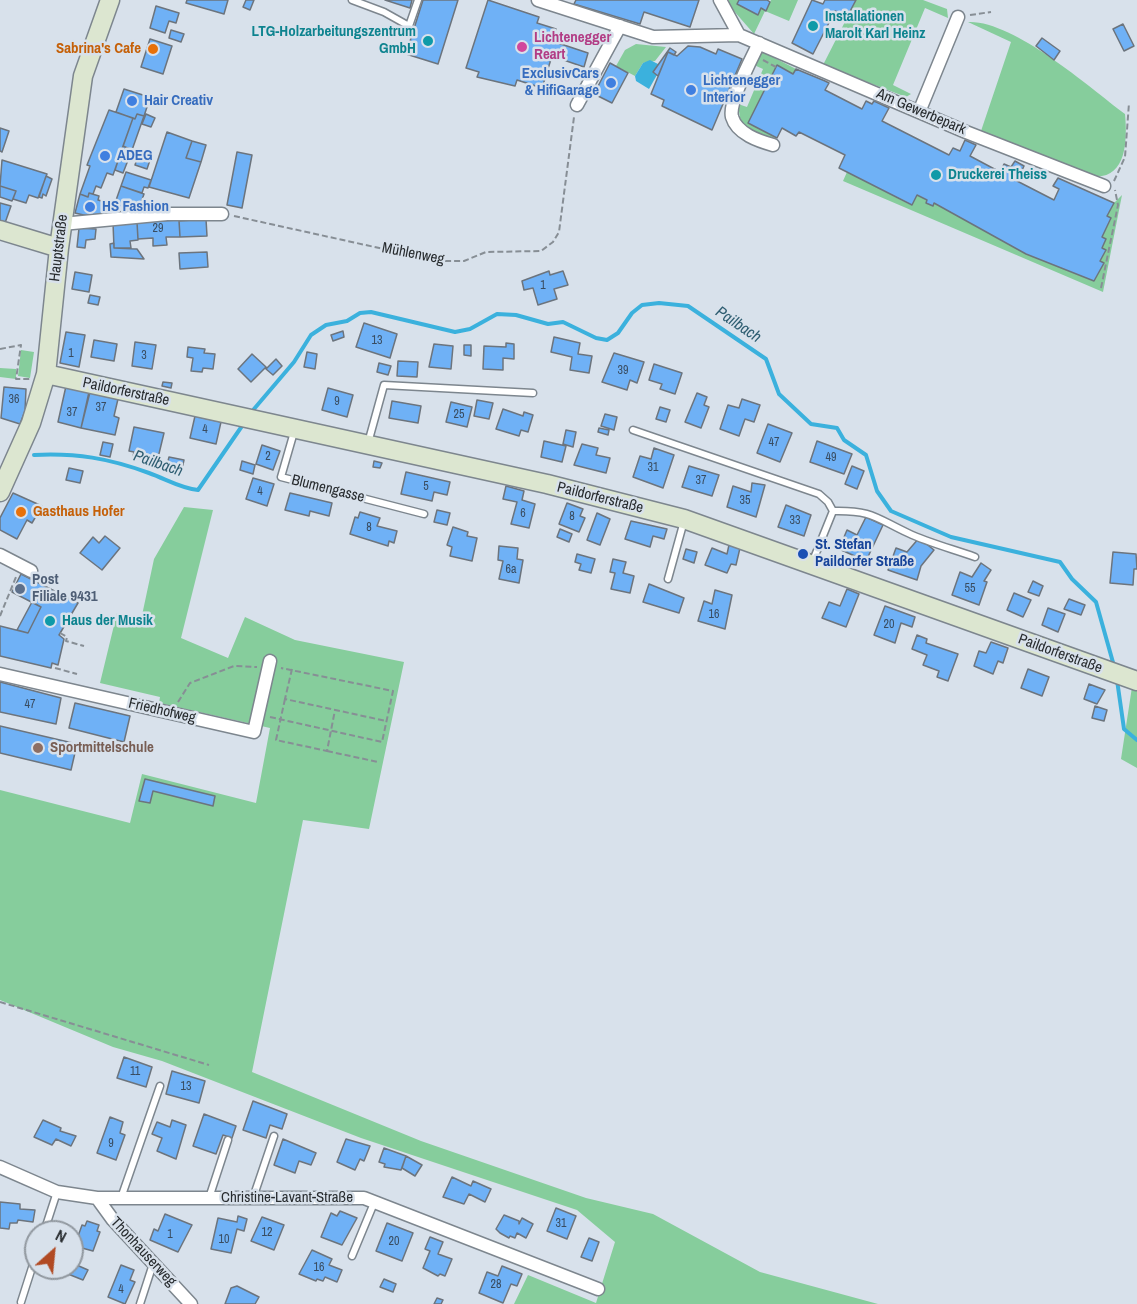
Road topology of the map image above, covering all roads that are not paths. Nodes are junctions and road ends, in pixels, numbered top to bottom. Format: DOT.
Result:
graph roads {
  1 [pos="110,0"];
  2 [pos="352,0"];
  3 [pos="418,0"];
  4 [pos="538,0"];
  5 [pos="720,0"];
  6 [pos="958,17"];
  7 [pos="620,26"];
  8 [pos="739,35"];
  9 [pos="759,43"];
  10 [pos="577,105"];
  11 [pos="919,112"];
  12 [pos="774,145"];
  13 [pos="1104,186"];
  14 [pos="222,214"];
  15 [pos="62,224"];
  16 [pos="0,230"];
  17 [pos="59,248"];
  18 [pos="46,374"];
  19 [pos="533,393"];
  20 [pos="295,429"];
  21 [pos="633,430"];
  22 [pos="368,445"];
  23 [pos="0,492"];
  24 [pos="833,511"];
  25 [pos="424,514"];
  26 [pos="684,519"];
  27 [pos="0,555"];
  28 [pos="975,557"];
  29 [pos="812,564"];
  30 [pos="31,571"];
  31 [pos="668,579"];
  32 [pos="270,665"];
  33 [pos="0,674"];
  34 [pos="1137,681"];
  35 [pos="160,1086"];
  36 [pos="274,1136"];
  37 [pos="228,1140"];
  38 [pos="0,1167"];
  39 [pos="57,1192"];
  40 [pos="97,1198"];
  41 [pos="121,1198"];
  42 [pos="209,1198"];
  43 [pos="253,1198"];
  44 [pos="374,1203"];
  45 [pos="48,1220"];
  46 [pos="352,1256"];
  47 [pos="154,1263"];
  48 [pos="28,1280"];
  49 [pos="598,1289"];
  50 [pos="21,1302"];
  51 [pos="140,1304"];
  52 [pos="191,1304"];
  1 -- 15 [label="street, Hauptstraße"];
  2 -- 3 [label="lane"];
  4 -- 7 [label="street, Am Gewerbepark"];
  5 -- 8 [label="street"];
  6 -- 11 [label="street"];
  7 -- 8 [label="street, Am Gewerbepark"];
  7 -- 10 [label="street"];
  8 -- 9 [label="street, Am Gewerbepark"];
  9 -- 11 [label="street, Am Gewerbepark"];
  9 -- 12 [label="street"];
  11 -- 13 [label="street, Am Gewerbepark"];
  14 -- 15 [label="street"];
  15 -- 17 [label="street, Hauptstraße"];
  16 -- 17 [label="street"];
  17 -- 18 [label="street, Hauptstraße"];
  18 -- 20 [label="street, Paildorferstraße"];
  18 -- 23 [label="street, Hauptstraße"];
  19 -- 22 [label="lane"];
  20 -- 22 [label="street, Paildorferstraße"];
  20 -- 25 [label="lane, Blumengasse"];
  21 -- 24 [label="lane"];
  22 -- 26 [label="street, Paildorferstraße"];
  24 -- 28 [label="lane"];
  24 -- 29 [label="lane"];
  26 -- 29 [label="street, Paildorferstraße"];
  26 -- 31 [label="lane"];
  27 -- 30 [label="street"];
  29 -- 34 [label="street, Paildorferstraße"];
  32 -- 33 [label="street, Friedhofweg"];
  35 -- 41 [label="lane"];
  36 -- 43 [label="lane"];
  37 -- 42 [label="lane"];
  38 -- 39 [label="street, Christine-Lavant-Straße"];
  39 -- 40 [label="street, Christine-Lavant-Straße"];
  39 -- 45 [label="lane"];
  40 -- 41 [label="street, Christine-Lavant-Straße"];
  40 -- 47 [label="street, Thonhauserweg"];
  41 -- 42 [label="street, Christine-Lavant-Straße"];
  42 -- 43 [label="street, Christine-Lavant-Straße"];
  43 -- 44 [label="street, Christine-Lavant-Straße"];
  44 -- 46 [label="lane"];
  44 -- 49 [label="street, Christine-Lavant-Straße"];
  47 -- 51 [label="lane"];
  47 -- 52 [label="street, Thonhauserweg"];
  48 -- 50 [label="lane"];
}
